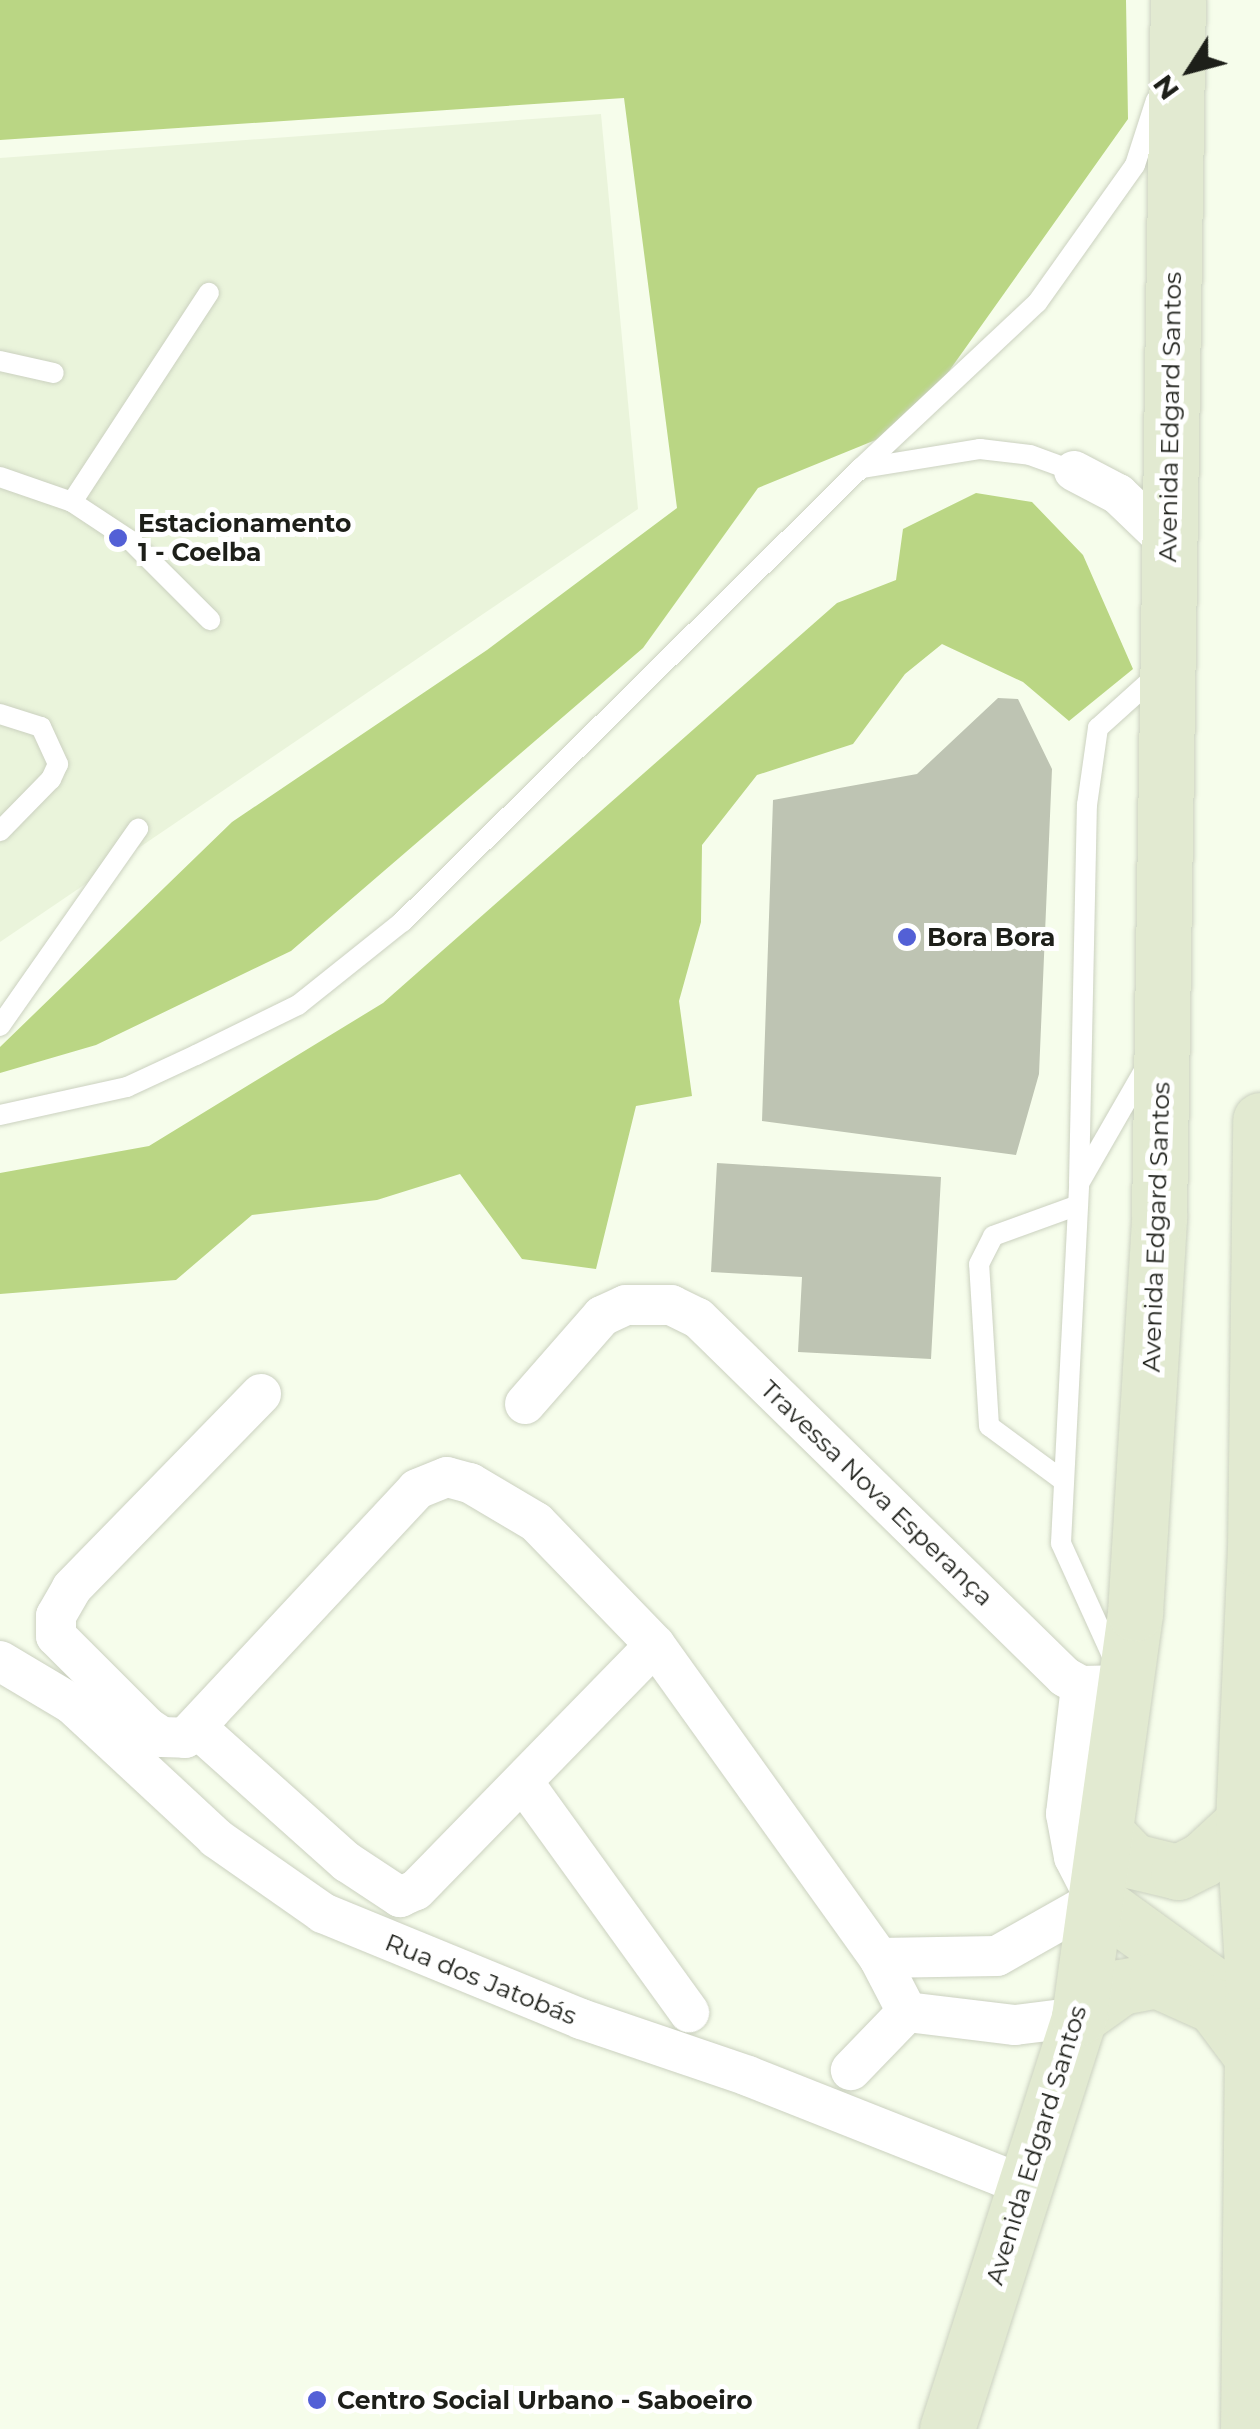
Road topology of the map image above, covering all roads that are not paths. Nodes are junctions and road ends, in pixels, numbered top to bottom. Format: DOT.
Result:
graph roads {
  1 [pos="1180,10"];
  2 [pos="209,293"];
  3 [pos="0,361"];
  4 [pos="54,373"];
  5 [pos="861,468"];
  6 [pos="1074,471"];
  7 [pos="0,477"];
  8 [pos="72,502"];
  9 [pos="1168,542"];
  10 [pos="210,620"];
  11 [pos="1163,669"];
  12 [pos="0,714"];
  13 [pos="138,829"];
  14 [pos="0,831"];
  15 [pos="0,1026"];
  16 [pos="1162,1039"];
  17 [pos="2,1110"];
  18 [pos="1260,1120"];
  19 [pos="1079,1183"];
  20 [pos="1078,1205"];
  21 [pos="261,1394"];
  22 [pos="525,1404"];
  23 [pos="1258,1474"];
  24 [pos="1061,1479"];
  25 [pos="1258,1548"];
  26 [pos="655,1646"];
  27 [pos="0,1661"];
  28 [pos="1104,1686"];
  29 [pos="1254,1721"];
  30 [pos="198,1729"];
  31 [pos="523,1782"];
  32 [pos="1243,1822"];
  33 [pos="1105,1832"];
  34 [pos="1096,1900"];
  35 [pos="878,1958"];
  36 [pos="688,2012"];
  37 [pos="907,2012"];
  38 [pos="1078,2017"];
  39 [pos="1251,2040"];
  40 [pos="851,2070"];
  41 [pos="1026,2186"];
  42 [pos="947,2429"];
  43 [pos="1248,2429"];
  1 -- 5 [label="lane"];
  1 -- 9 [label="main road, Avenida Edgard Santos"];
  2 -- 8 [label="lane"];
  3 -- 4 [label="lane"];
  5 -- 6 [label="lane"];
  5 -- 17 [label="lane"];
  6 -- 9 [label="street"];
  7 -- 8 [label="lane"];
  8 -- 10 [label="lane"];
  9 -- 11 [label="main road, Avenida Edgard Santos"];
  11 -- 16 [label="main road, Avenida Edgard Santos"];
  11 -- 19 [label="lane"];
  12 -- 14 [label="lane"];
  13 -- 15 [label="lane"];
  16 -- 19 [label="lane"];
  16 -- 28 [label="main road, Avenida Edgard Santos"];
  18 -- 23 [label="main road"];
  19 -- 20 [label="lane"];
  20 -- 24 [label="lane"];
  20 -- 24 [label="lane"];
  21 -- 30 [label="street"];
  22 -- 28 [label="street, Travessa Nova Esperança"];
  23 -- 25 [label="main road"];
  24 -- 28 [label="lane"];
  25 -- 29 [label="main road"];
  26 -- 30 [label="street"];
  26 -- 31 [label="street"];
  26 -- 35 [label="street"];
  27 -- 41 [label="street, Rua dos Jatobás"];
  28 -- 33 [label="main road, Avenida Edgard Santos"];
  28 -- 34 [label="street"];
  29 -- 32 [label="main road"];
  30 -- 31 [label="street"];
  31 -- 36 [label="street"];
  32 -- 33 [label="main road"];
  32 -- 39 [label="main road"];
  33 -- 34 [label="main road, Avenida Edgard Santos"];
  34 -- 35 [label="street"];
  34 -- 38 [label="main road, Avenida Edgard Santos"];
  34 -- 39 [label="main road"];
  35 -- 37 [label="street"];
  37 -- 38 [label="street"];
  37 -- 40 [label="street"];
  38 -- 39 [label="main road"];
  38 -- 41 [label="main road, Avenida Edgard Santos"];
  39 -- 43 [label="main road"];
  41 -- 42 [label="main road, Avenida Edgard Santos"];
}
